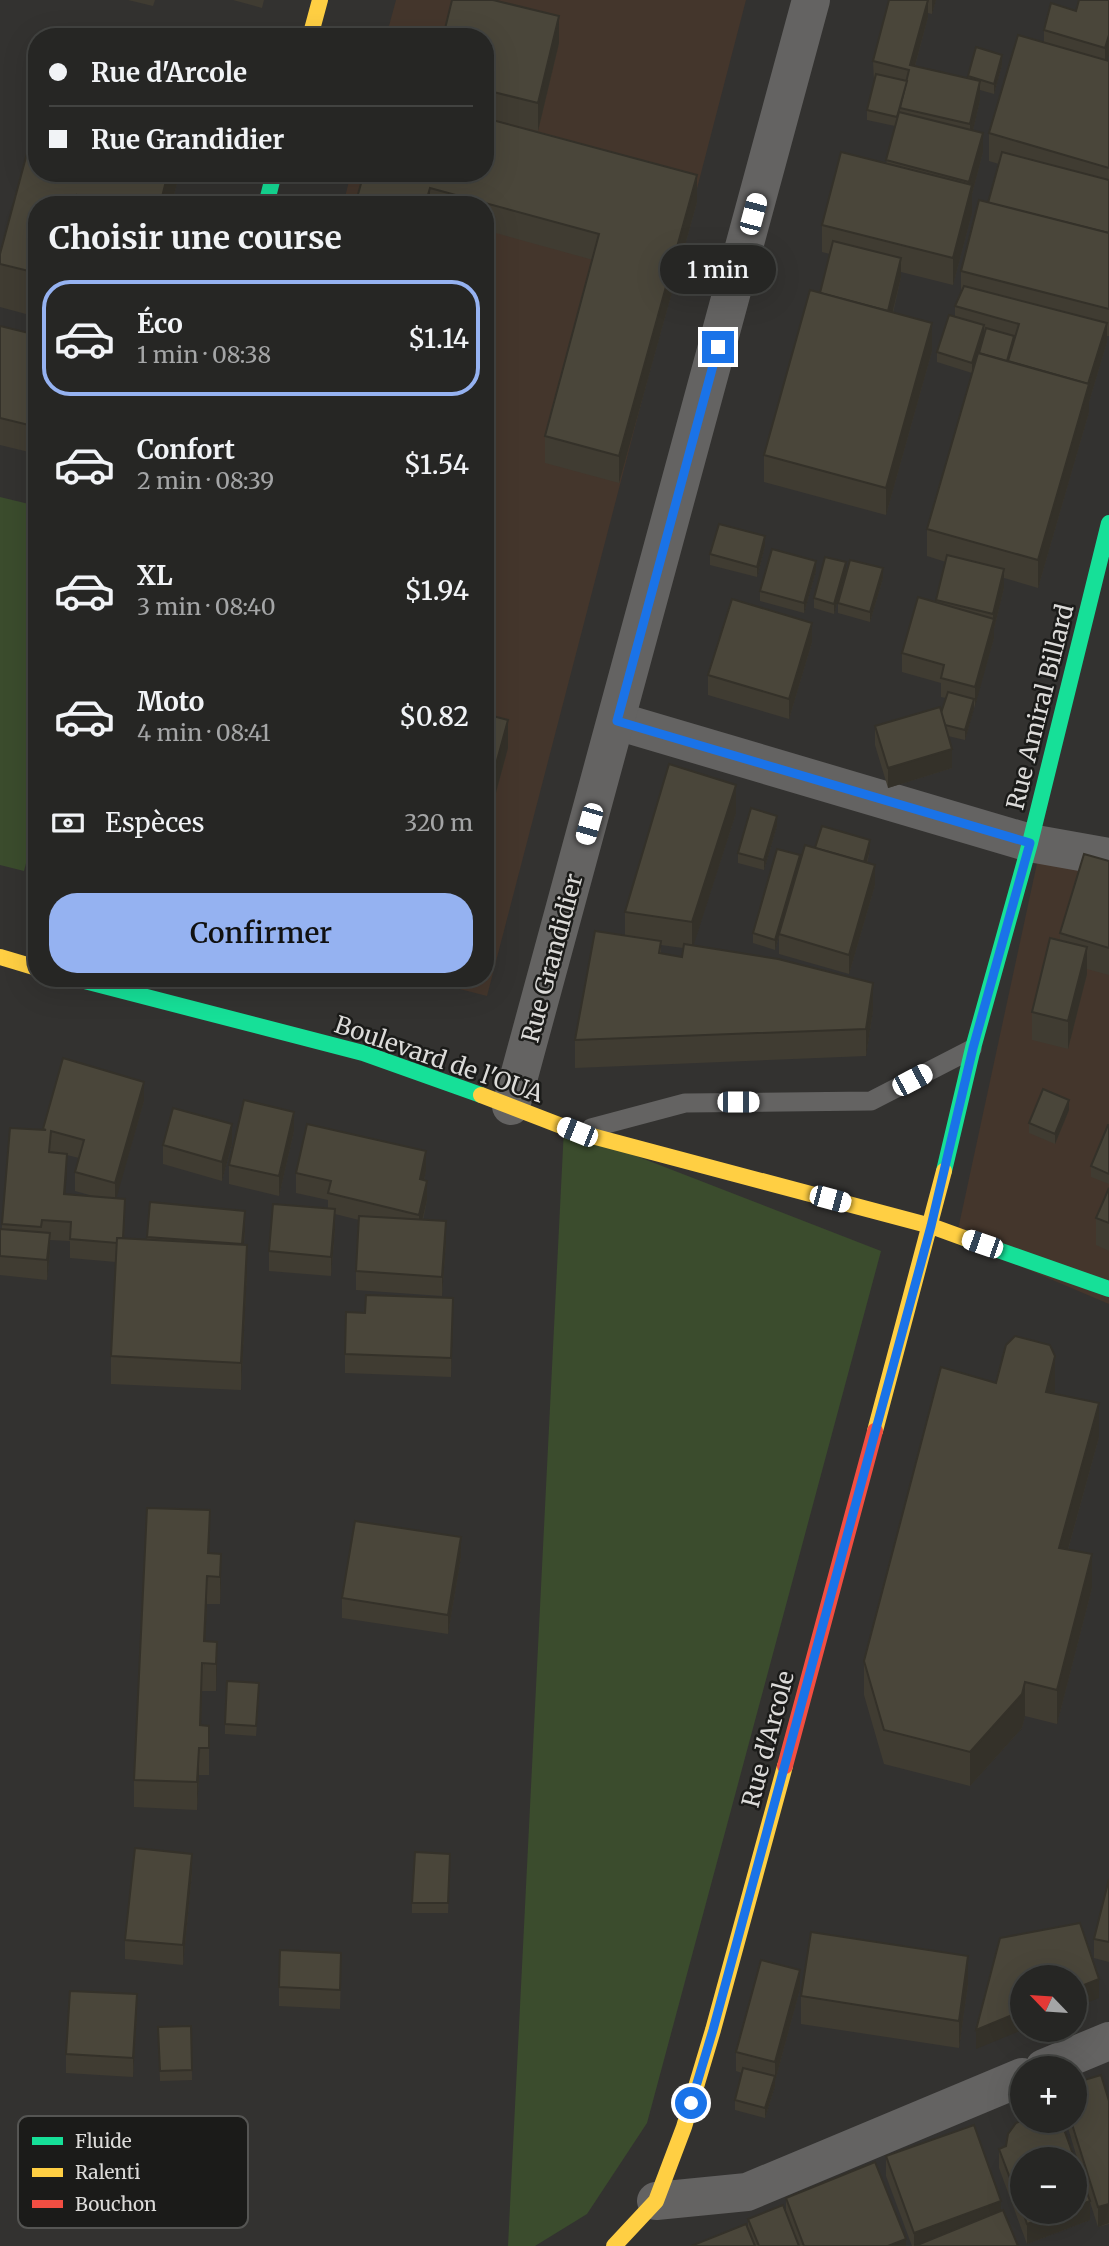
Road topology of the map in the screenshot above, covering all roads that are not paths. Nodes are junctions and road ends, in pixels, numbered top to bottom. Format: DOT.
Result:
graph roads {
  1 [pos="320,0"];
  2 [pos="811,0"];
  3 [pos="312,28"];
  4 [pos="1109,523"];
  5 [pos="617,721"];
  6 [pos="1030,843"];
  7 [pos="1109,858"];
  8 [pos="0,957"];
  9 [pos="28,965"];
  10 [pos="108,987"];
  11 [pos="973,1048"];
  12 [pos="511,1106"];
  13 [pos="577,1132"];
  14 [pos="931,1226"];
  15 [pos="1109,1289"];
  16 [pos="1109,2041"];
  17 [pos="1073,2056"];
  18 [pos="1010,2082"];
  19 [pos="656,2201"];
  20 [pos="614,2246"];
  1 -- 3 [label="street"];
  2 -- 5 [label="street, Rue Grandidier"];
  4 -- 6 [label="street, Rue Amiral Billard"];
  5 -- 6 [label="street"];
  5 -- 12 [label="street, Rue Grandidier"];
  6 -- 7 [label="street"];
  6 -- 11 [label="street, Rue Amiral Billard"];
  8 -- 9 [label="street"];
  10 -- 12 [label="street, Boulevard de l'OUA"];
  11 -- 13 [label="lane"];
  11 -- 14 [label="street, Rue Amiral Billard"];
  12 -- 13 [label="street, Boulevard de l'OUA"];
  13 -- 14 [label="street, Boulevard de l'OUA"];
  14 -- 15 [label="street, Boulevard de l'OUA"];
  14 -- 19 [label="street, Rue d'Arcole"];
  16 -- 17 [label="street"];
  18 -- 19 [label="street"];
  19 -- 20 [label="street, Rue d'Arcole"];
}
